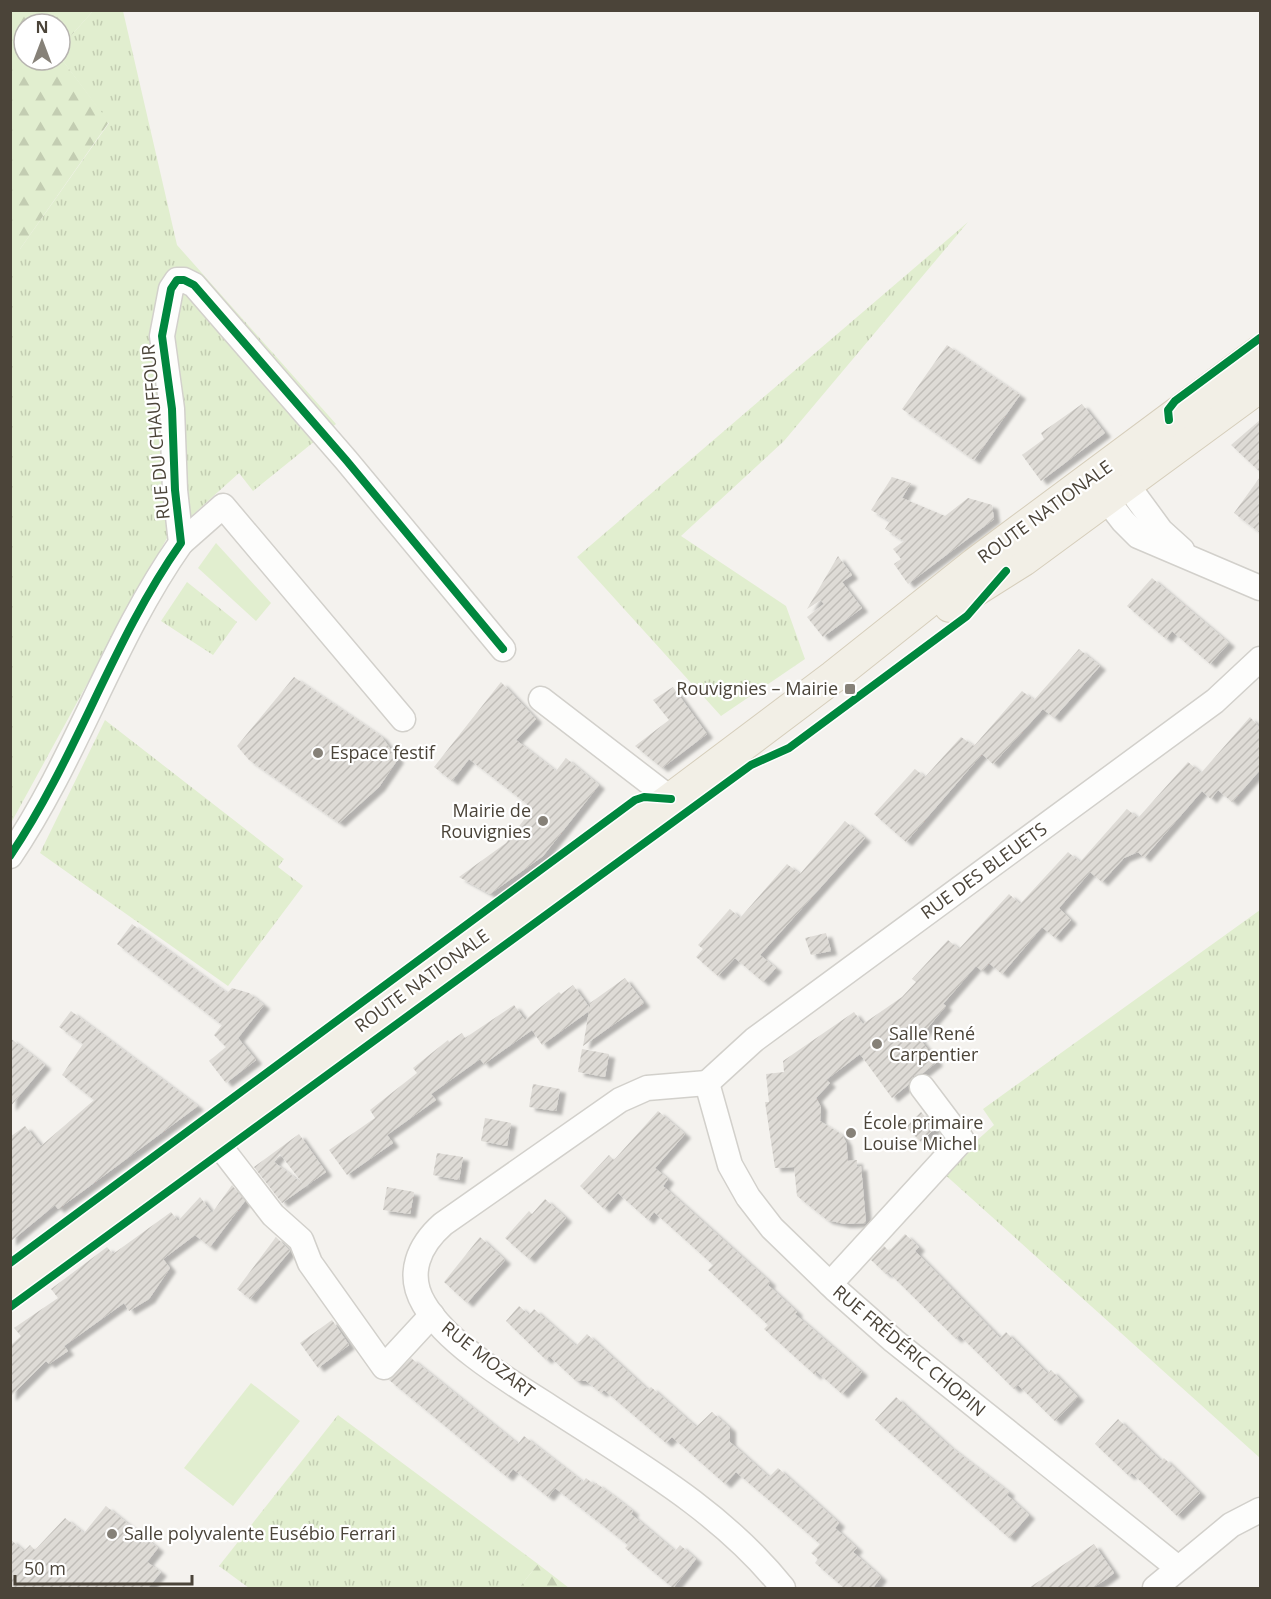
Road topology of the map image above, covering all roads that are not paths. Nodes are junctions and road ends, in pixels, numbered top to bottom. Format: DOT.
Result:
graph roads {
  1 [pos="1260,352"];
  2 [pos="1260,386"];
  3 [pos="1109,482"];
  4 [pos="181,543"];
  5 [pos="1260,588"];
  6 [pos="502,649"];
  7 [pos="1260,659"];
  8 [pos="541,699"];
  9 [pos="402,719"];
  10 [pos="670,799"];
  11 [pos="10,856"];
  12 [pos="707,1083"];
  13 [pos="922,1087"];
  14 [pos="212,1136"];
  15 [pos="10,1284"];
  16 [pos="830,1284"];
  17 [pos="432,1316"];
  18 [pos="1260,1510"];
  19 [pos="1178,1568"];
  20 [pos="783,1588"];
  21 [pos="1155,1588"];
  1 -- 3 [label="main road, ROUTE NATIONALE"];
  2 -- 3 [label="main road, ROUTE NATIONALE"];
  3 -- 5 [label="street"];
  3 -- 10 [label="main road, ROUTE NATIONALE"];
  4 -- 6 [label="street, RUE DU CHAUFFOUR"];
  4 -- 9 [label="street"];
  4 -- 11 [label="street, RUE DU CHAUFFOUR"];
  7 -- 12 [label="street, RUE DES BLEUETS"];
  8 -- 10 [label="street"];
  10 -- 14 [label="main road, ROUTE NATIONALE"];
  12 -- 16 [label="street, RUE FRÉDÉRIC CHOPIN"];
  12 -- 17 [label="street, RUE MOZART"];
  13 -- 16 [label="street"];
  14 -- 15 [label="main road, ROUTE NATIONALE"];
  14 -- 17 [label="street"];
  16 -- 19 [label="street, RUE FRÉDÉRIC CHOPIN"];
  17 -- 20 [label="street, RUE MOZART"];
  18 -- 19 [label="street"];
  19 -- 21 [label="street"];
}
